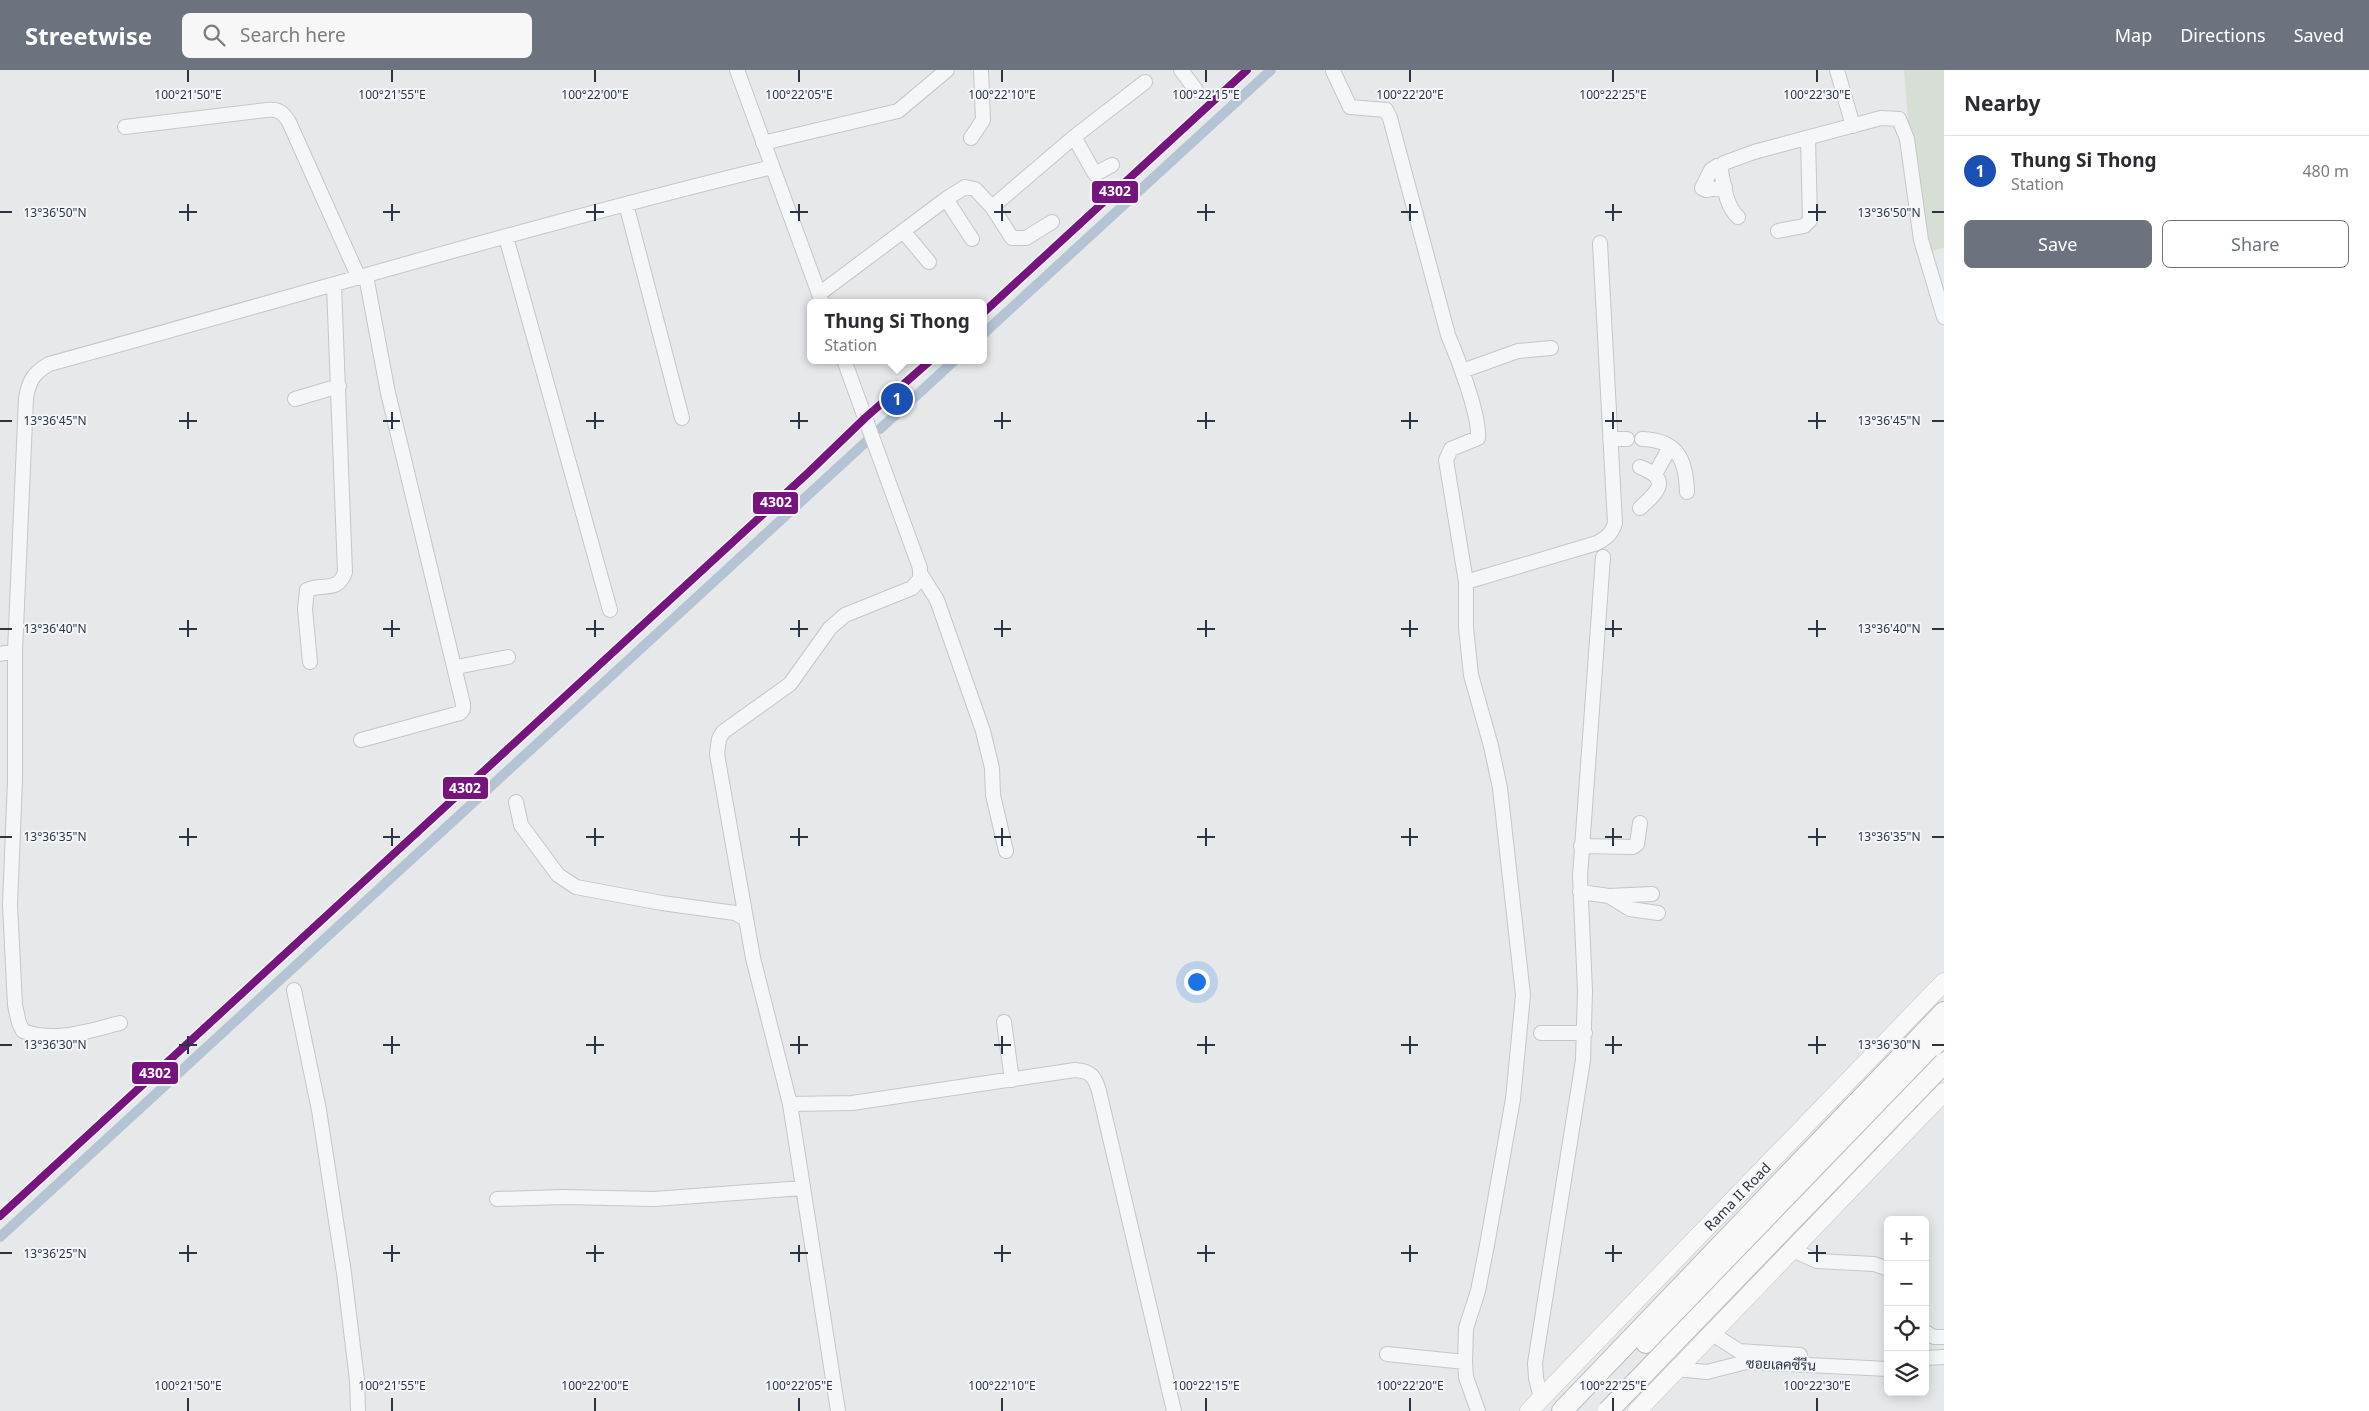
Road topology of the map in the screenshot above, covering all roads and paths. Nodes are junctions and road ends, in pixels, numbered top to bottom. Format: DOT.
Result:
graph roads {
  1 [pos="737,70"];
  2 [pos="947,70"];
  3 [pos="981,70"];
  4 [pos="1181,70"];
  5 [pos="1837,70"];
  6 [pos="1333,71"];
  7 [pos="1145,82"];
  8 [pos="1196,90"];
  9 [pos="1853,126"];
  10 [pos="125,127"];
  11 [pos="971,138"];
  12 [pos="1808,139"];
  13 [pos="1071,140"];
  14 [pos="763,143"];
  15 [pos="1112,165"];
  16 [pos="772,167"];
  17 [pos="1721,167"];
  18 [pos="1093,185"];
  19 [pos="1725,187"];
  20 [pos="946,199"];
  21 [pos="626,204"];
  22 [pos="992,207"];
  23 [pos="1738,216"];
  24 [pos="1052,222"];
  25 [pos="903,231"];
  26 [pos="1778,231"];
  27 [pos="506,237"];
  28 [pos="972,239"];
  29 [pos="1600,243"];
  30 [pos="928,262"];
  31 [pos="362,277"];
  32 [pos="334,285"];
  33 [pos="821,298"];
  34 [pos="1944,317"];
  35 [pos="1551,348"];
  36 [pos="845,364"];
  37 [pos="1462,371"];
  38 [pos="339,386"];
  39 [pos="294,399"];
  40 [pos="682,418"];
  41 [pos="1610,439"];
  42 [pos="1626,439"];
  43 [pos="1642,439"];
  44 [pos="1670,447"];
  45 [pos="1640,467"];
  46 [pos="1655,474"];
  47 [pos="1687,492"];
  48 [pos="1640,508"];
  49 [pos="1603,557"];
  50 [pos="920,573"];
  51 [pos="1466,582"];
  52 [pos="610,610"];
  53 [pos="15,651"];
  54 [pos="0,654"];
  55 [pos="508,657"];
  56 [pos="310,662"];
  57 [pos="456,667"];
  58 [pos="361,740"];
  59 [pos="516,802"];
  60 [pos="1640,823"];
  61 [pos="1581,846"];
  62 [pos="1006,851"];
  63 [pos="1580,892"];
  64 [pos="1652,894"];
  65 [pos="1609,896"];
  66 [pos="1658,912"];
  67 [pos="746,919"];
  68 [pos="1944,982"];
  69 [pos="294,990"];
  70 [pos="1944,999"];
  71 [pos="1944,1012"];
  72 [pos="1004,1022"];
  73 [pos="120,1023"];
  74 [pos="1541,1033"];
  75 [pos="1585,1033"];
  76 [pos="1944,1035"];
  77 [pos="1914,1043"];
  78 [pos="1943,1065"];
  79 [pos="1012,1080"];
  80 [pos="1944,1092"];
  81 [pos="790,1104"];
  82 [pos="803,1188"];
  83 [pos="497,1199"];
  84 [pos="1792,1250"];
  85 [pos="1884,1268"];
  86 [pos="1711,1333"];
  87 [pos="1929,1334"];
  88 [pos="1944,1337"];
  89 [pos="1387,1354"];
  90 [pos="1944,1357"];
  91 [pos="1929,1358"];
  92 [pos="1884,1361"];
  93 [pos="1464,1362"];
  94 [pos="1868,1365"];
  95 [pos="1944,1366"];
  96 [pos="1929,1367"];
  97 [pos="1884,1368"];
  98 [pos="1676,1369"];
  99 [pos="1535,1405"];
  100 [pos="358,1411"];
  101 [pos="838,1411"];
  102 [pos="1174,1411"];
  103 [pos="1478,1411"];
  104 [pos="1562,1411"];
  105 [pos="1581,1411"];
  106 [pos="1607,1411"];
  107 [pos="1637,1411"];
  1 -- 14 [label="street"];
  2 -- 14 [label="street"];
  3 -- 11 [label="street"];
  4 -- 8 [label="street"];
  5 -- 9 [label="street"];
  6 -- 37 [label="street"];
  7 -- 13 [label="street"];
  9 -- 12 [label="street"];
  9 -- 34 [label="street"];
  10 -- 31 [label="street"];
  12 -- 17 [label="street"];
  12 -- 26 [label="street"];
  13 -- 15 [label="street"];
  13 -- 18 [label="street"];
  13 -- 22 [label="street"];
  14 -- 16 [label="street"];
  16 -- 21 [label="street"];
  16 -- 33 [label="street"];
  17 -- 19 [label="street"];
  17 -- 19 [label="street"];
  19 -- 23 [label="street"];
  20 -- 22 [label="street"];
  20 -- 25 [label="street"];
  20 -- 28 [label="street"];
  21 -- 27 [label="street"];
  21 -- 40 [label="street"];
  22 -- 24 [label="street"];
  25 -- 30 [label="street"];
  25 -- 33 [label="street"];
  27 -- 31 [label="street"];
  27 -- 52 [label="street"];
  29 -- 41 [label="street"];
  31 -- 32 [label="street"];
  31 -- 57 [label="street"];
  32 -- 38 [label="street"];
  32 -- 53 [label="street"];
  35 -- 37 [label="street"];
  36 -- 50 [label="street"];
  37 -- 51 [label="street"];
  38 -- 39 [label="street"];
  38 -- 56 [label="street"];
  41 -- 42 [label="street"];
  41 -- 51 [label="street"];
  43 -- 44 [label="street"];
  44 -- 46 [label="street"];
  44 -- 47 [label="street"];
  45 -- 46 [label="street"];
  46 -- 48 [label="street"];
  49 -- 61 [label="street"];
  50 -- 62 [label="street"];
  50 -- 67 [label="street"];
  51 -- 93 [label="street"];
  53 -- 54 [label="street"];
  53 -- 73 [label="street"];
  55 -- 57 [label="street"];
  57 -- 58 [label="street"];
  59 -- 67 [label="street"];
  60 -- 61 [label="street"];
  61 -- 63 [label="street"];
  63 -- 65 [label="street"];
  63 -- 75 [label="street"];
  64 -- 65 [label="street"];
  65 -- 66 [label="street"];
  67 -- 81 [label="street"];
  68 -- 99 [label="main road, Rama II Road"];
  69 -- 100 [label="street"];
  70 -- 77 [label="highway"];
  71 -- 77 [label="highway, Rama II Road"];
  72 -- 79 [label="street"];
  74 -- 75 [label="street"];
  75 -- 99 [label="street"];
  76 -- 105 [label="highway"];
  77 -- 104 [label="highway, Rama II Road"];
  78 -- 106 [label="highway, bridge"];
  79 -- 81 [label="street"];
  79 -- 102 [label="street"];
  80 -- 84 [label="main road"];
  81 -- 82 [label="street"];
  82 -- 83 [label="street"];
  82 -- 101 [label="street"];
  84 -- 85 [label="street"];
  84 -- 86 [label="main road"];
  86 -- 94 [label="street, ซอยเลคซีรีน"];
  86 -- 98 [label="main road"];
  87 -- 88 [label="street"];
  89 -- 93 [label="street"];
  90 -- 91 [label="street"];
  92 -- 94 [label="street, ซอยเลคซีรีน"];
  93 -- 103 [label="street"];
  94 -- 97 [label="street, ซอยเลคซีรีน"];
  94 -- 98 [label="street, ซอยเลคซีรีน"];
  95 -- 96 [label="street"];
  98 -- 107 [label="main road"];
}
